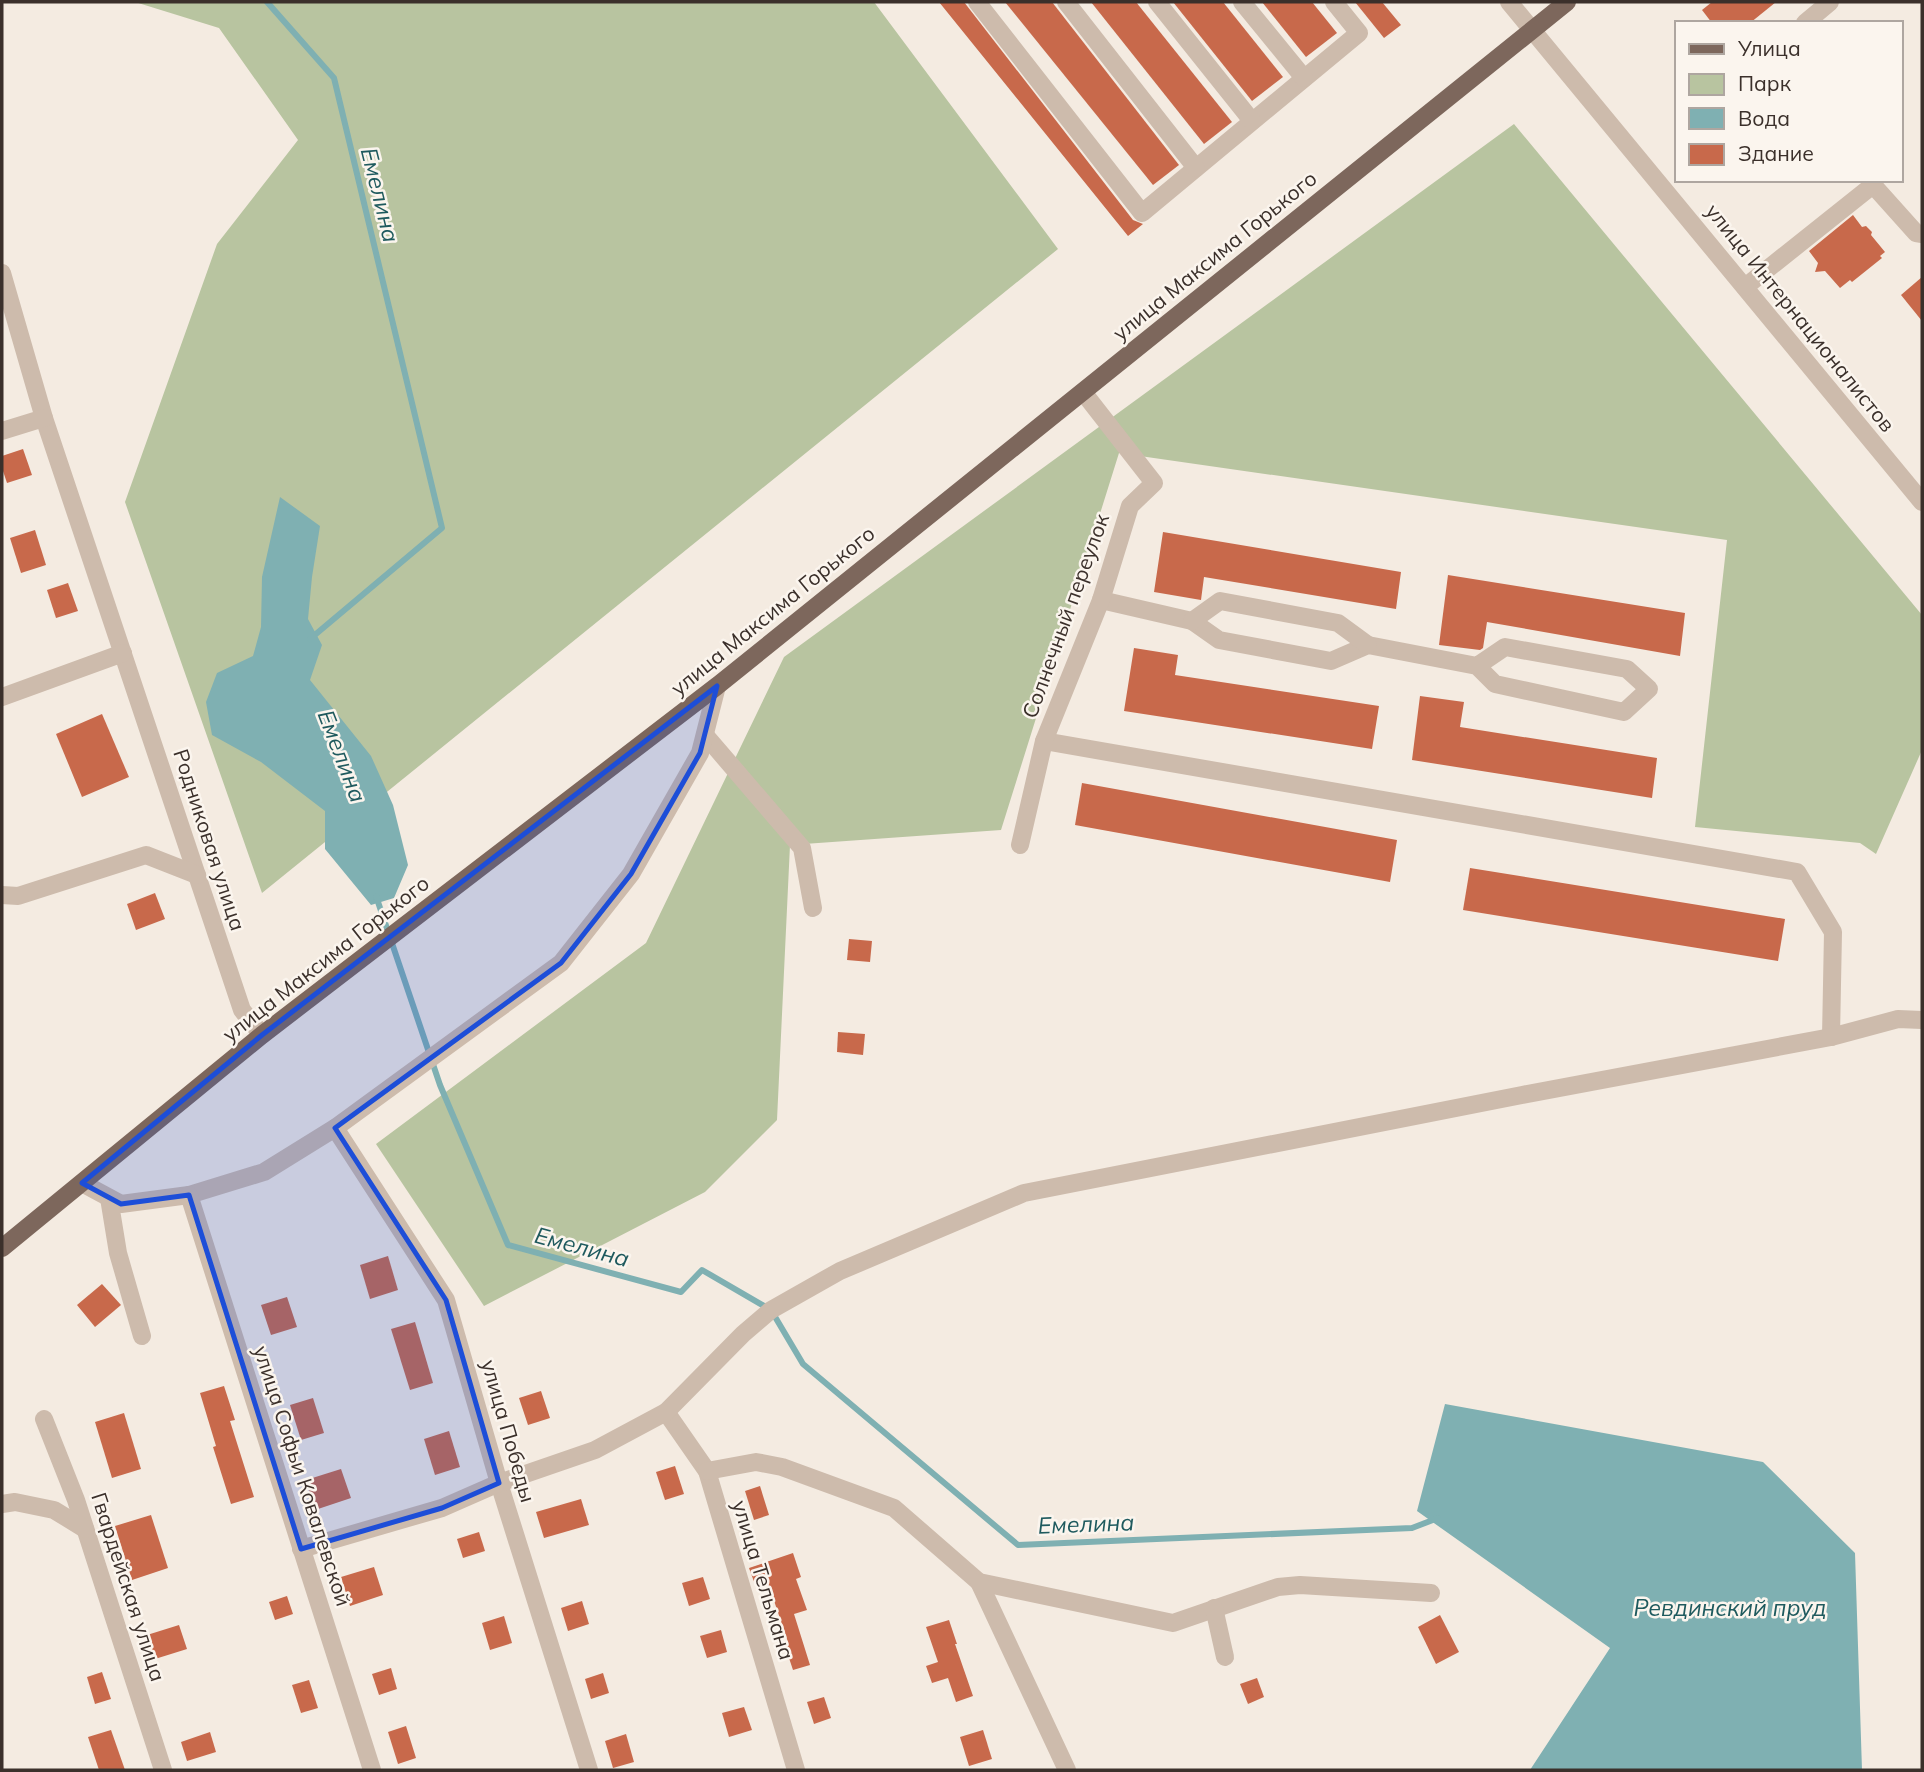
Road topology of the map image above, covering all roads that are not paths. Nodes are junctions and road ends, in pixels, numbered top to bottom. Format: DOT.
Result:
graph roads {
  1 [pos="977,2"];
  2 [pos="1066,2"];
  3 [pos="1157,2"];
  4 [pos="1242,2"];
  5 [pos="1334,2"];
  6 [pos="1509,2"];
  7 [pos="1567,2"];
  8 [pos="1830,2"];
  9 [pos="1807,21"];
  10 [pos="1531,30"];
  11 [pos="1304,78"];
  12 [pos="1252,121"];
  13 [pos="1196,168"];
  14 [pos="1922,234"];
  15 [pos="2,273"];
  16 [pos="1745,287"];
  17 [pos="1083,392"];
  18 [pos="44,418"];
  19 [pos="2,431"];
  20 [pos="1922,502"];
  21 [pos="1101,600"];
  22 [pos="1192,621"];
  23 [pos="1368,645"];
  24 [pos="123,653"];
  25 [pos="1477,666"];
  26 [pos="717,686"];
  27 [pos="2,697"];
  28 [pos="705,735"];
  29 [pos="1044,741"];
  30 [pos="1020,845"];
  31 [pos="197,875"];
  32 [pos="2,895"];
  33 [pos="813,908"];
  34 [pos="1922,1020"];
  35 [pos="262,1035"];
  36 [pos="1831,1037"];
  37 [pos="335,1128"];
  38 [pos="82,1183"];
  39 [pos="189,1195"];
  40 [pos="109,1198"];
  41 [pos="2,1248"];
  42 [pos="142,1336"];
  43 [pos="666,1412"];
  44 [pos="44,1419"];
  45 [pos="706,1471"];
  46 [pos="499,1483"];
  47 [pos="2,1504"];
  48 [pos="85,1529"];
  49 [pos="301,1549"];
  50 [pos="979,1582"];
  51 [pos="1431,1593"];
  52 [pos="1214,1608"];
  53 [pos="1225,1657"];
  54 [pos="163,1770"];
  55 [pos="372,1770"];
  56 [pos="589,1770"];
  57 [pos="796,1770"];
  58 [pos="1068,1770"];
  1 -- 13 [label="street"];
  2 -- 13 [label="street"];
  3 -- 12 [label="street"];
  4 -- 11 [label="street"];
  5 -- 11 [label="street"];
  6 -- 10 [label="street, улица Интернационалистов"];
  7 -- 10 [label="main road, улица Максима Горького"];
  8 -- 9 [label="street"];
  10 -- 16 [label="street, улица Интернационалистов"];
  10 -- 17 [label="main road, улица Максима Горького"];
  11 -- 12 [label="street"];
  12 -- 13 [label="street"];
  14 -- 16 [label="street"];
  15 -- 18 [label="street, Родниковая улица"];
  16 -- 20 [label="street, улица Интернационалистов"];
  17 -- 21 [label="street, Солнечный переулок"];
  17 -- 26 [label="main road, улица Максима Горького"];
  18 -- 19 [label="street"];
  18 -- 24 [label="street, Родниковая улица"];
  21 -- 22 [label="street"];
  21 -- 29 [label="street, Солнечный переулок"];
  22 -- 23 [label="street"];
  22 -- 23 [label="street"];
  23 -- 25 [label="street"];
  24 -- 27 [label="street"];
  24 -- 31 [label="street, Родниковая улица"];
  25 -- 25 [label="street"];
  26 -- 28 [label="street"];
  26 -- 35 [label="main road, улица Максима Горького"];
  28 -- 33 [label="street"];
  28 -- 37 [label="street"];
  29 -- 30 [label="street, Солнечный переулок"];
  29 -- 36 [label="street"];
  31 -- 32 [label="street"];
  31 -- 35 [label="street, Родниковая улица"];
  34 -- 36 [label="street"];
  35 -- 38 [label="main road, улица Максима Горького"];
  36 -- 43 [label="street"];
  37 -- 39 [label="street"];
  37 -- 46 [label="street, улица Победы"];
  38 -- 40 [label="street"];
  38 -- 41 [label="main road, улица Максима Горького"];
  39 -- 40 [label="street"];
  39 -- 49 [label="street, улица Софьи Ковалевской"];
  40 -- 42 [label="street"];
  43 -- 45 [label="street, улица Тельмана"];
  43 -- 46 [label="street"];
  44 -- 48 [label="street, Гвардейская улица"];
  45 -- 50 [label="street"];
  45 -- 57 [label="street, улица Тельмана"];
  46 -- 49 [label="street"];
  46 -- 56 [label="street, улица Победы"];
  47 -- 48 [label="street"];
  48 -- 54 [label="street, Гвардейская улица"];
  49 -- 55 [label="street, улица Софьи Ковалевской"];
  50 -- 52 [label="street"];
  50 -- 58 [label="street"];
  51 -- 52 [label="street"];
  52 -- 53 [label="street"];
}
